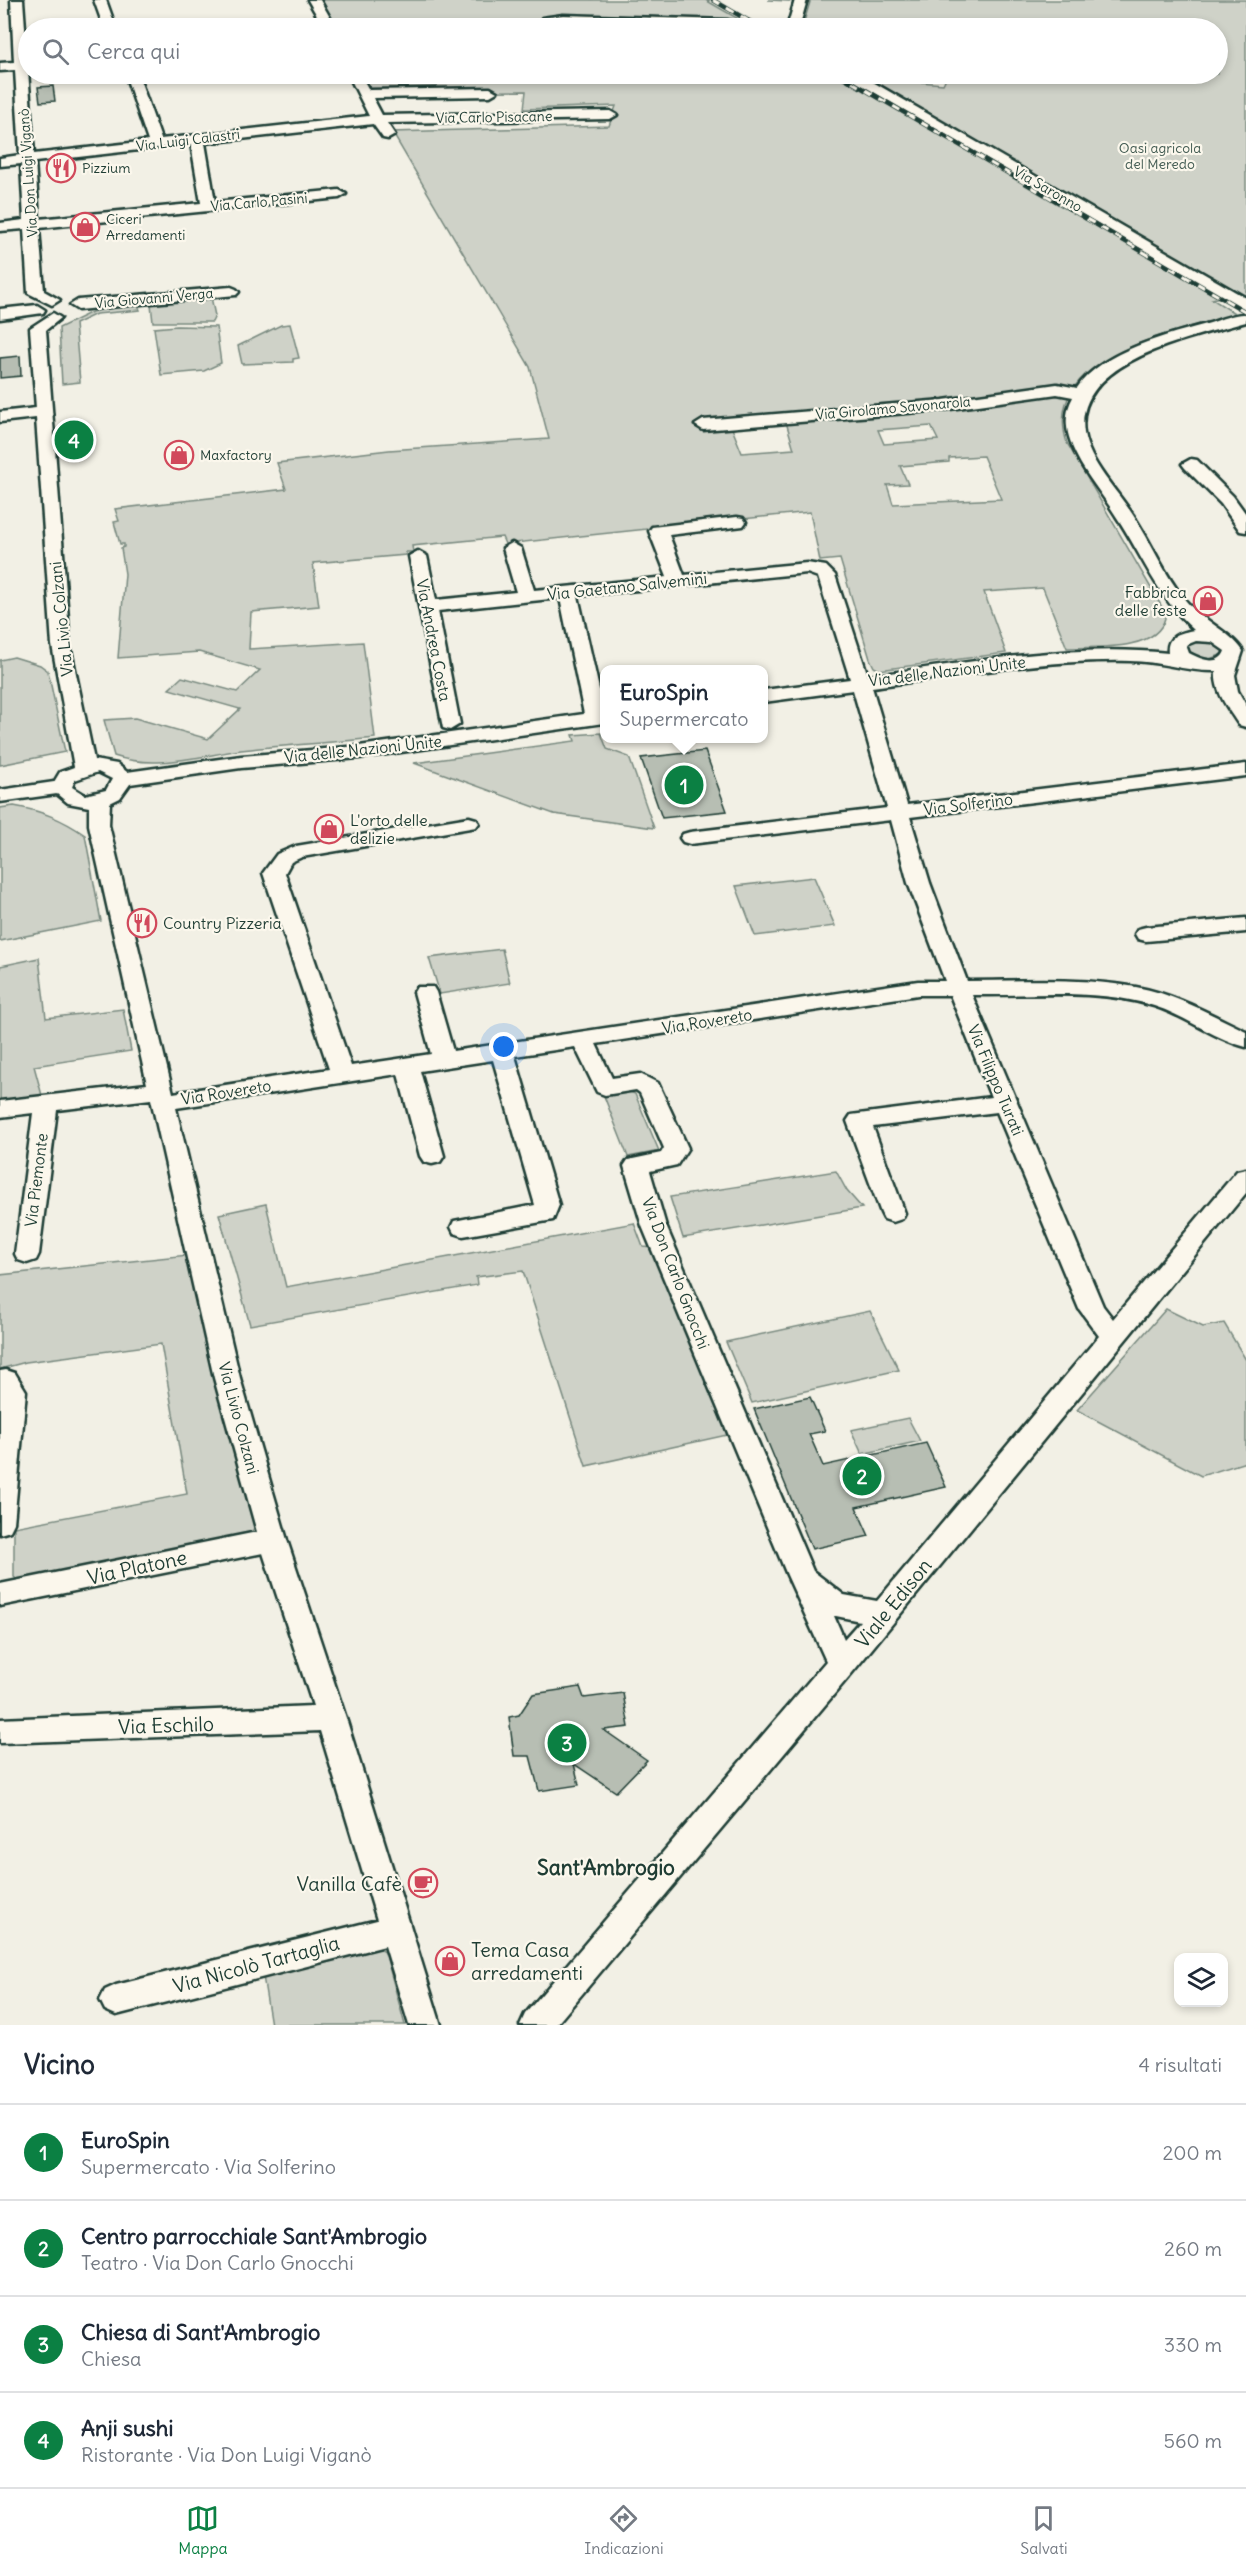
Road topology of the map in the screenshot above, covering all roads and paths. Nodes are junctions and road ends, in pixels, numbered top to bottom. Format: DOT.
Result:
graph roads {
  1 [pos="100,0"];
  2 [pos="314,0"];
  3 [pos="801,0"];
  4 [pos="17,5"];
  5 [pos="0,11"];
  6 [pos="106,18"];
  7 [pos="324,18"];
  8 [pos="795,18"];
  9 [pos="18,66"];
  10 [pos="0,67"];
  11 [pos="25,84"];
  12 [pos="135,84"];
  13 [pos="360,84"];
  14 [pos="866,84"];
  15 [pos="490,92"];
  16 [pos="365,94"];
  17 [pos="610,115"];
  18 [pos="377,119"];
  19 [pos="388,135"];
  20 [pos="197,139"];
  21 [pos="156,144"];
  22 [pos="27,160"];
  23 [pos="0,162"];
  24 [pos="339,194"];
  25 [pos="209,207"];
  26 [pos="32,224"];
  27 [pos="0,227"];
  28 [pos="231,292"];
  29 [pos="52,300"];
  30 [pos="78,304"];
  31 [pos="37,310"];
  32 [pos="0,314"];
  33 [pos="1245,315"];
  34 [pos="53,318"];
  35 [pos="1082,394"];
  36 [pos="44,412"];
  37 [pos="0,417"];
  38 [pos="703,425"];
  39 [pos="1191,464"];
  40 [pos="1121,508"];
  41 [pos="736,522"];
  42 [pos="1246,527"];
  43 [pos="512,548"];
  44 [pos="418,556"];
  45 [pos="826,575"];
  46 [pos="676,580"];
  47 [pos="568,592"];
  48 [pos="527,597"];
  49 [pos="1178,603"];
  50 [pos="428,606"];
  51 [pos="1219,638"];
  52 [pos="1178,643"];
  53 [pos="1246,643"];
  54 [pos="1131,654"];
  55 [pos="1236,656"];
  56 [pos="1191,662"];
  57 [pos="861,683"];
  58 [pos="1229,691"];
  59 [pos="768,695"];
  60 [pos="600,718"];
  61 [pos="1246,721"];
  62 [pos="450,724"];
  63 [pos="84,768"];
  64 [pos="1246,770"];
  65 [pos="122,779"];
  66 [pos="62,787"];
  67 [pos="0,796"];
  68 [pos="100,800"];
  69 [pos="901,812"];
  70 [pos="469,823"];
  71 [pos="690,838"];
  72 [pos="1246,925"];
  73 [pos="1146,933"];
  74 [pos="958,988"];
  75 [pos="425,992"];
  76 [pos="583,1040"];
  77 [pos="1246,1040"];
  78 [pos="502,1052"];
  79 [pos="444,1060"];
  80 [pos="406,1065"];
  81 [pos="342,1074"];
  82 [pos="162,1096"];
  83 [pos="1006,1103"];
  84 [pos="46,1106"];
  85 [pos="0,1109"];
  86 [pos="432,1156"];
  87 [pos="1246,1177"];
  88 [pos="893,1213"];
  89 [pos="463,1227"];
  90 [pos="27,1254"];
  91 [pos="1115,1336"];
  92 [pos="3,1381"];
  93 [pos="0,1523"];
  94 [pos="273,1540"];
  95 [pos="801,1575"];
  96 [pos="0,1595"];
  97 [pos="884,1614"];
  98 [pos="842,1665"];
  99 [pos="331,1718"];
  100 [pos="0,1731"];
  101 [pos="396,1929"];
  102 [pos="116,2000"];
  103 [pos="425,2025"];
  104 [pos="536,2025"];
  1 -- 6 [label="street"];
  2 -- 7 [label="street"];
  3 -- 8 [label="street"];
  4 -- 5 [label="street"];
  9 -- 10 [label="street"];
  11 -- 22 [label="street, Via Don Luigi Viganò"];
  12 -- 21 [label="street"];
  13 -- 16 [label="street"];
  14 -- 33 [label="street, Via Saronno"];
  15 -- 16 [label="street"];
  16 -- 18 [label="street"];
  17 -- 18 [label="street, Via Carlo Pisacane"];
  18 -- 19 [label="street"];
  18 -- 20 [label="street, Via Luigi Calastri"];
  20 -- 21 [label="street, Via Luigi Calastri"];
  20 -- 25 [label="street"];
  21 -- 22 [label="street, Via Luigi Calastri"];
  22 -- 23 [label="street, Via Luigi Calastri"];
  22 -- 26 [label="street, Via Don Luigi Viganò"];
  24 -- 25 [label="street, Via Carlo Pasini"];
  25 -- 26 [label="street, Via Carlo Pasini"];
  26 -- 27 [label="street, Via Carlo Pasini"];
  26 -- 29 [label="street, Via Don Luigi Viganò"];
  28 -- 30 [label="street, Via Giovanni Verga"];
  29 -- 30 [label="street"];
  29 -- 31 [label="street"];
  30 -- 34 [label="street"];
  31 -- 32 [label="street"];
  31 -- 34 [label="street"];
  33 -- 35 [label="street"];
  33 -- 40 [label="street"];
  34 -- 36 [label="street"];
  35 -- 38 [label="street, Via Girolamo Savonarola"];
  35 -- 40 [label="street"];
  36 -- 37 [label="street"];
  36 -- 63 [label="street, Via Livio Colzani"];
  39 -- 42 [label="street"];
  40 -- 49 [label="street"];
  41 -- 46 [label="street"];
  43 -- 48 [label="street"];
  44 -- 50 [label="street, Via Andrea Costa"];
  45 -- 46 [label="street, Via Gaetano Salvemini"];
  45 -- 57 [label="street, Via Filippo Turati"];
  46 -- 47 [label="street, Via Gaetano Salvemini"];
  47 -- 48 [label="street, Via Gaetano Salvemini"];
  47 -- 60 [label="street"];
  48 -- 50 [label="street, Via Gaetano Salvemini"];
  49 -- 51 [label="street"];
  49 -- 52 [label="street"];
  50 -- 62 [label="street, Via Andrea Costa"];
  51 -- 52 [label="street"];
  51 -- 53 [label="street"];
  51 -- 55 [label="street"];
  52 -- 54 [label="street"];
  52 -- 56 [label="street"];
  54 -- 56 [label="street"];
  54 -- 57 [label="street, Via delle Nazioni Unite"];
  55 -- 56 [label="street"];
  55 -- 58 [label="street"];
  56 -- 58 [label="street"];
  57 -- 59 [label="street, Via delle Nazioni Unite"];
  57 -- 69 [label="street, Via Filippo Turati"];
  58 -- 61 [label="street"];
  60 -- 65 [label="street, Via delle Nazioni Unite"];
  63 -- 65 [label="street"];
  63 -- 66 [label="street"];
  64 -- 69 [label="street, Via Solferino"];
  65 -- 68 [label="street"];
  66 -- 67 [label="street"];
  66 -- 68 [label="street"];
  68 -- 82 [label="street, Via Livio Colzani"];
  69 -- 71 [label="street, Via Solferino"];
  69 -- 74 [label="street, Via Filippo Turati"];
  70 -- 81 [label="street"];
  72 -- 73 [label="street"];
  74 -- 76 [label="street, Via Rovereto"];
  74 -- 77 [label="street, Via Rovereto"];
  74 -- 83 [label="street, Via Filippo Turati"];
  75 -- 79 [label="street"];
  76 -- 78 [label="street, Via Rovereto"];
  76 -- 95 [label="street, Via Don Carlo Gnocchi"];
  78 -- 79 [label="street, Via Rovereto"];
  78 -- 89 [label="street"];
  79 -- 80 [label="street, Via Rovereto"];
  80 -- 81 [label="street, Via Rovereto"];
  80 -- 86 [label="street"];
  81 -- 82 [label="street, Via Rovereto"];
  82 -- 84 [label="street, Via Rovereto"];
  82 -- 94 [label="street, Via Livio Colzani"];
  83 -- 88 [label="street"];
  83 -- 91 [label="street, Via Filippo Turati"];
  84 -- 85 [label="street, Via Rovereto"];
  84 -- 90 [label="street, Via Piemonte"];
  87 -- 91 [label="street, Viale Edison"];
  91 -- 97 [label="street, Viale Edison"];
  92 -- 93 [label="street"];
  94 -- 96 [label="street, Via Platone"];
  94 -- 99 [label="street, Via Livio Colzani"];
  95 -- 97 [label="street, Via Don Carlo Gnocchi"];
  95 -- 98 [label="street, Via Don Carlo Gnocchi"];
  97 -- 98 [label="street, Viale Edison"];
  98 -- 104 [label="street, Viale Edison"];
  99 -- 100 [label="street, Via Eschilo"];
  99 -- 101 [label="street, Via Livio Colzani"];
  101 -- 102 [label="street, Via Nicolò Tartaglia"];
  101 -- 103 [label="street, Via Livio Colzani"];
}
